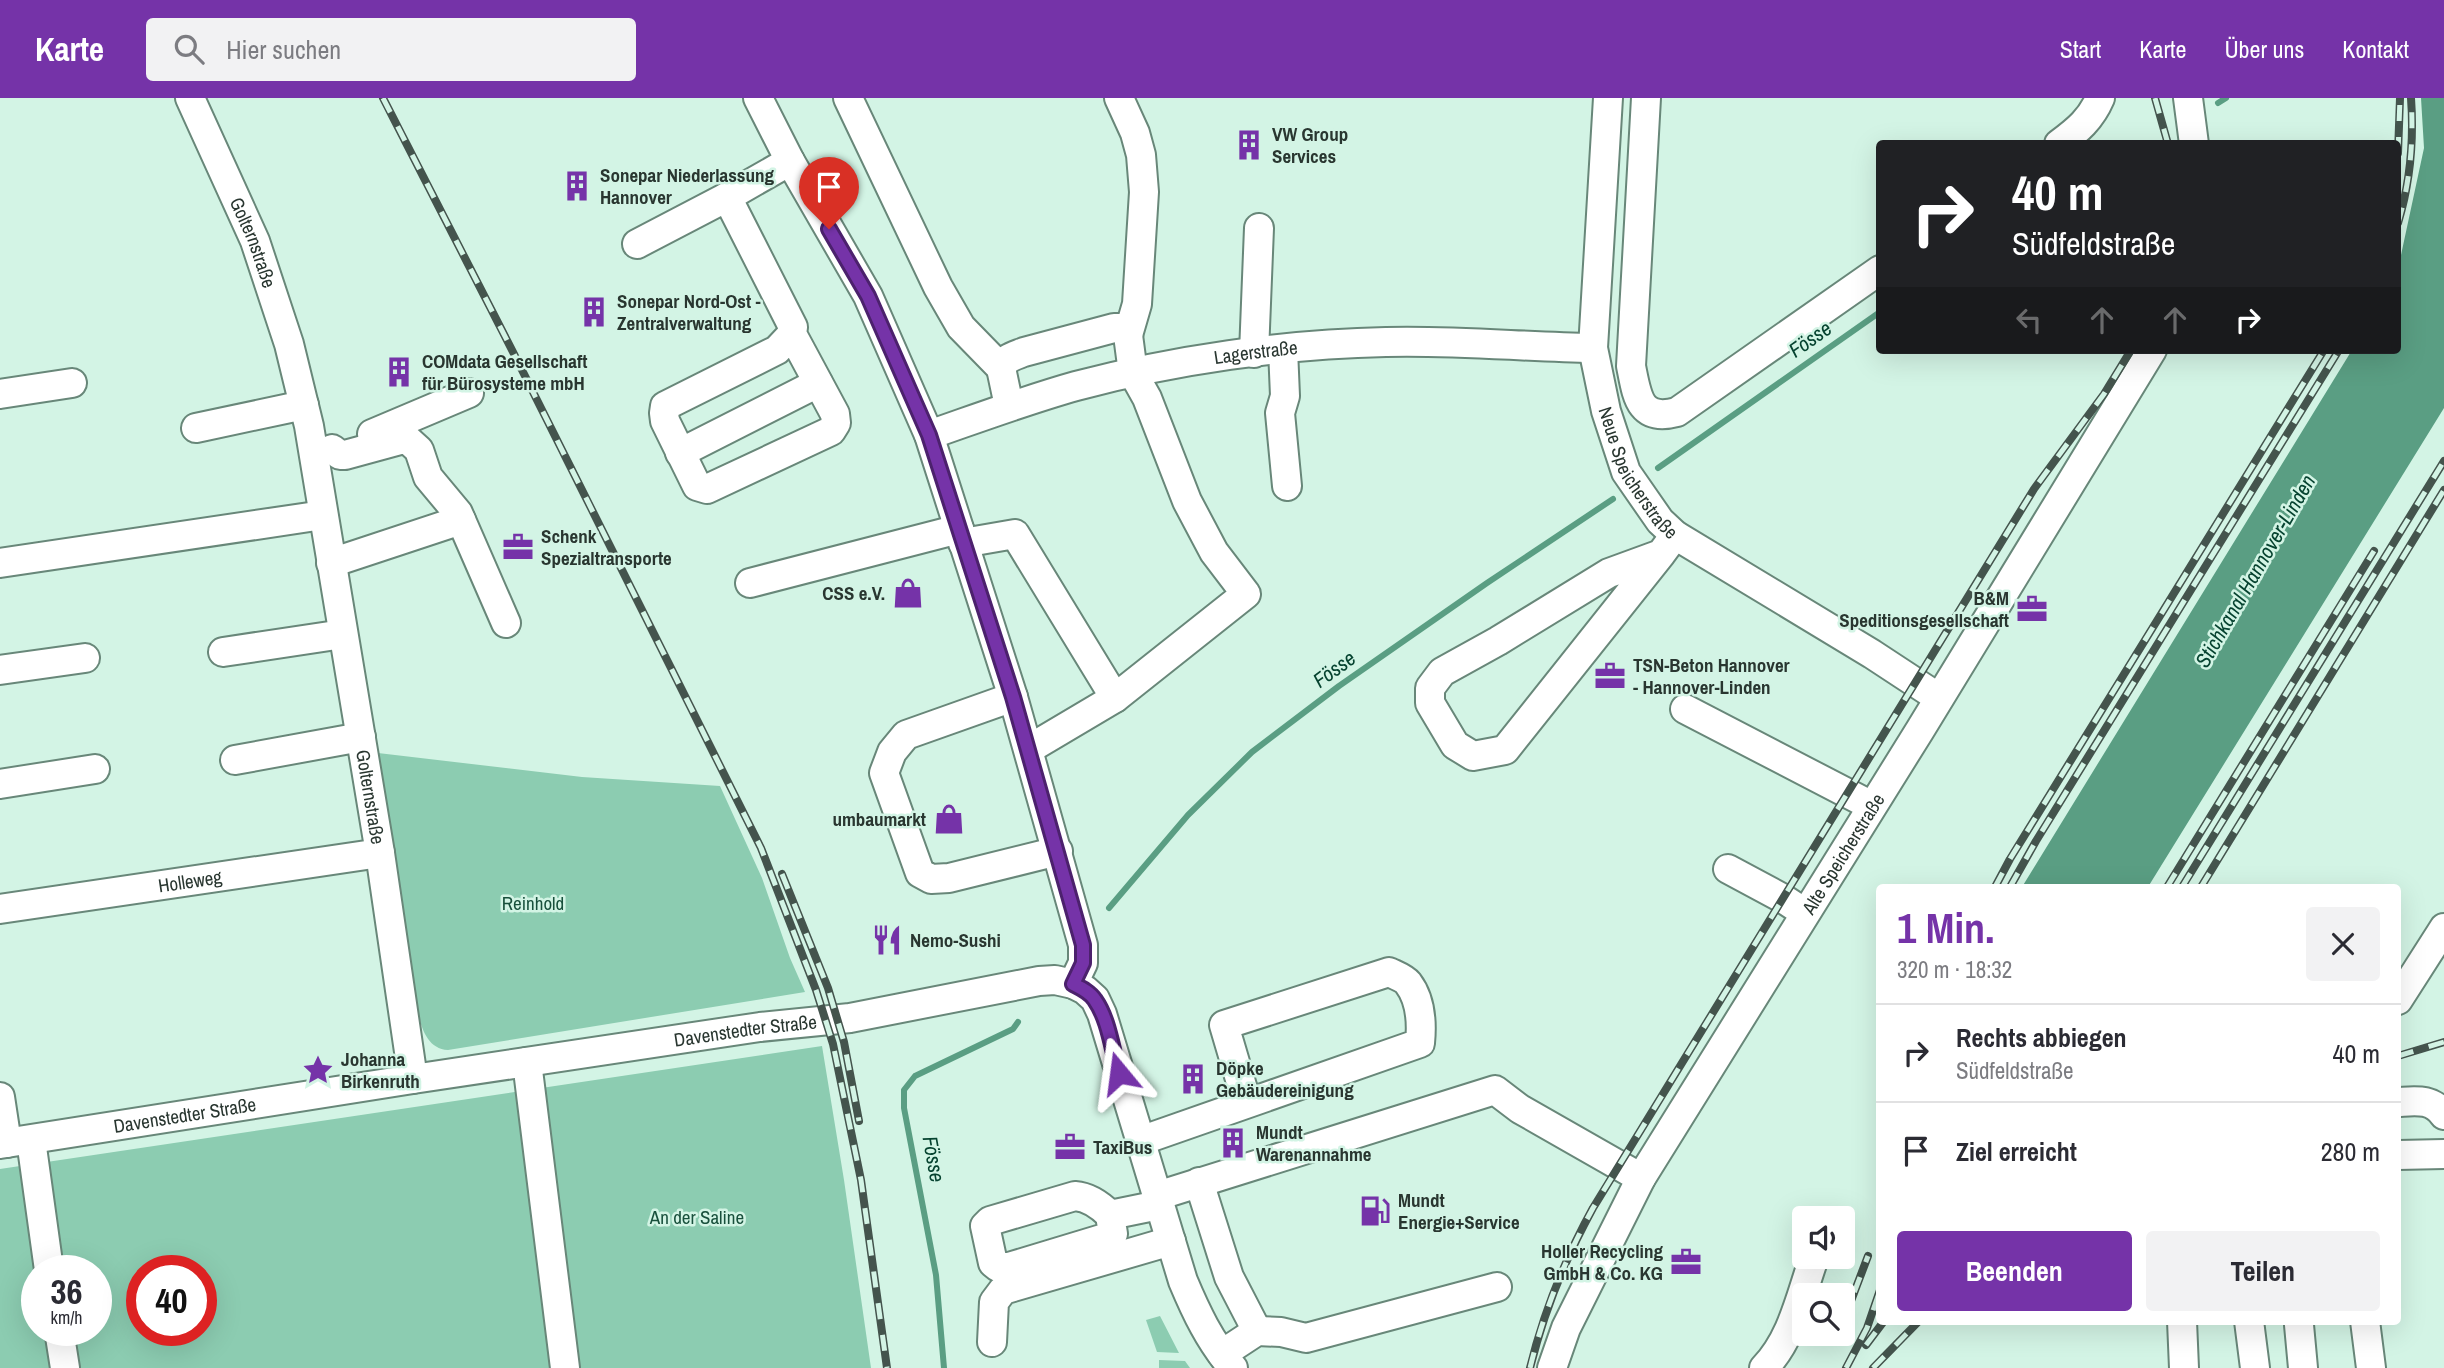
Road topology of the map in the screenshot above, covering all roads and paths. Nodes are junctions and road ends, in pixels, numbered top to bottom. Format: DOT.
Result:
graph roads {
  1 [pos="190,98"];
  2 [pos="758,98"];
  3 [pos="848,98"];
  4 [pos="1119,98"];
  5 [pos="1608,98"];
  6 [pos="1646,98"];
  7 [pos="2100,98"];
  8 [pos="2188,98"];
  9 [pos="2065,140"];
  10 [pos="2193,140"];
  11 [pos="790,161"];
  12 [pos="727,197"];
  13 [pos="1259,228"];
  14 [pos="637,244"];
  15 [pos="1876,273"];
  16 [pos="792,334"];
  17 [pos="1128,335"];
  18 [pos="1593,348"];
  19 [pos="1283,349"];
  20 [pos="1254,353"];
  21 [pos="2150,354"];
  22 [pos="1001,368"];
  23 [pos="1133,373"];
  24 [pos="72,383"];
  25 [pos="818,383"];
  26 [pos="469,393"];
  27 [pos="0,394"];
  28 [pos="304,405"];
  29 [pos="1009,406"];
  30 [pos="196,428"];
  31 [pos="929,435"];
  32 [pos="323,451"];
  33 [pos="680,453"];
  34 [pos="1287,486"];
  35 [pos="323,515"];
  36 [pos="461,520"];
  37 [pos="961,536"];
  38 [pos="1668,545"];
  39 [pos="331,563"];
  40 [pos="0,564"];
  41 [pos="750,583"];
  42 [pos="506,623"];
  43 [pos="343,634"];
  44 [pos="223,652"];
  45 [pos="85,658"];
  46 [pos="0,670"];
  47 [pos="1013,697"];
  48 [pos="1115,698"];
  49 [pos="1939,698"];
  50 [pos="1685,709"];
  51 [pos="360,737"];
  52 [pos="1029,748"];
  53 [pos="235,760"];
  54 [pos="95,769"];
  55 [pos="0,784"];
  56 [pos="1872,806"];
  57 [pos="1058,851"];
  58 [pos="380,853"];
  59 [pos="1728,869"];
  60 [pos="0,909"];
  61 [pos="1805,913"];
  62 [pos="2444,928"];
  63 [pos="1073,984"];
  64 [pos="2401,995"];
  65 [pos="527,1062"];
  66 [pos="413,1079"];
  67 [pos="0,1097"];
  68 [pos="2401,1102"];
  69 [pos="1247,1103"];
  70 [pos="2444,1115"];
  71 [pos="1140,1141"];
  72 [pos="13,1142"];
  73 [pos="2444,1154"];
  74 [pos="2401,1155"];
  75 [pos="1641,1178"];
  76 [pos="1199,1182"];
  77 [pos="1158,1200"];
  78 [pos="1110,1215"];
  79 [pos="1171,1241"];
  80 [pos="46,1255"];
  81 [pos="1810,1269"];
  82 [pos="1497,1287"];
  83 [pos="2182,1325"];
  84 [pos="2250,1325"];
  85 [pos="2299,1325"];
  86 [pos="2366,1325"];
  87 [pos="1257,1331"];
  88 [pos="992,1342"];
  89 [pos="62,1346"];
  90 [pos="1227,1361"];
  91 [pos="65,1368"];
  92 [pos="565,1368"];
  93 [pos="1552,1368"];
  94 [pos="1764,1368"];
  95 [pos="2184,1368"];
  96 [pos="2255,1368"];
  97 [pos="2303,1368"];
  98 [pos="2371,1368"];
  1 -- 28 [label="street, Golternstraße"];
  2 -- 11 [label="street"];
  3 -- 22 [label="street"];
  4 -- 17 [label="street"];
  5 -- 18 [label="street, Neue Speicherstraße"];
  6 -- 15 [label="street"];
  7 -- 9 [label="street"];
  8 -- 10 [label="street"];
  11 -- 12 [label="street"];
  11 -- 31 [label="street"];
  12 -- 14 [label="street"];
  12 -- 16 [label="street"];
  13 -- 20 [label="street"];
  16 -- 25 [label="street"];
  16 -- 33 [label="street"];
  17 -- 22 [label="street"];
  17 -- 23 [label="street"];
  18 -- 19 [label="street, Lagerstraße"];
  18 -- 38 [label="street, Neue Speicherstraße"];
  19 -- 20 [label="street, Lagerstraße"];
  19 -- 34 [label="street"];
  20 -- 23 [label="street, Lagerstraße"];
  21 -- 49 [label="street, Alte Speicherstraße"];
  22 -- 29 [label="street"];
  23 -- 29 [label="street, Lagerstraße"];
  23 -- 48 [label="street"];
  24 -- 27 [label="street"];
  25 -- 33 [label="street"];
  25 -- 33 [label="street"];
  26 -- 32 [label="street"];
  28 -- 30 [label="street"];
  28 -- 32 [label="street, Golternstraße"];
  29 -- 31 [label="street, Lagerstraße"];
  31 -- 37 [label="street"];
  32 -- 35 [label="street, Golternstraße"];
  32 -- 36 [label="street"];
  35 -- 39 [label="street, Golternstraße"];
  35 -- 40 [label="street"];
  36 -- 39 [label="street"];
  36 -- 42 [label="street"];
  37 -- 41 [label="street"];
  37 -- 47 [label="street"];
  37 -- 48 [label="street"];
  38 -- 38 [label="street"];
  38 -- 49 [label="street, Neue Speicherstraße"];
  39 -- 43 [label="street, Golternstraße"];
  43 -- 44 [label="street"];
  43 -- 51 [label="street, Golternstraße"];
  45 -- 46 [label="street"];
  47 -- 52 [label="street"];
  47 -- 57 [label="street"];
  48 -- 52 [label="street"];
  49 -- 56 [label="street, Alte Speicherstraße"];
  50 -- 56 [label="street"];
  51 -- 53 [label="street"];
  51 -- 58 [label="street, Golternstraße"];
  52 -- 57 [label="street"];
  54 -- 55 [label="street"];
  56 -- 61 [label="street, Alte Speicherstraße"];
  57 -- 63 [label="street"];
  58 -- 60 [label="street, Holleweg"];
  58 -- 66 [label="street, Golternstraße"];
  59 -- 61 [label="street"];
  61 -- 75 [label="street, Alte Speicherstraße"];
  62 -- 64 [label="street"];
  63 -- 65 [label="street, Davenstedter Straße"];
  63 -- 71 [label="street"];
  65 -- 66 [label="street, Davenstedter Straße"];
  65 -- 92 [label="street"];
  66 -- 72 [label="street, Davenstedter Straße"];
  67 -- 72 [label="street"];
  68 -- 70 [label="street"];
  69 -- 69 [label="street"];
  69 -- 71 [label="street"];
  71 -- 77 [label="street"];
  72 -- 80 [label="street"];
  73 -- 74 [label="street"];
  75 -- 76 [label="street"];
  75 -- 93 [label="street, Alte Speicherstraße"];
  76 -- 77 [label="street"];
  76 -- 87 [label="street"];
  77 -- 78 [label="street"];
  77 -- 79 [label="street"];
  79 -- 88 [label="street"];
  79 -- 90 [label="street"];
  81 -- 94 [label="street"];
  82 -- 87 [label="street"];
  83 -- 95 [label="street"];
  84 -- 96 [label="street"];
  85 -- 97 [label="street"];
  86 -- 98 [label="street"];
  87 -- 90 [label="street"];
  89 -- 91 [label="street"];
}
